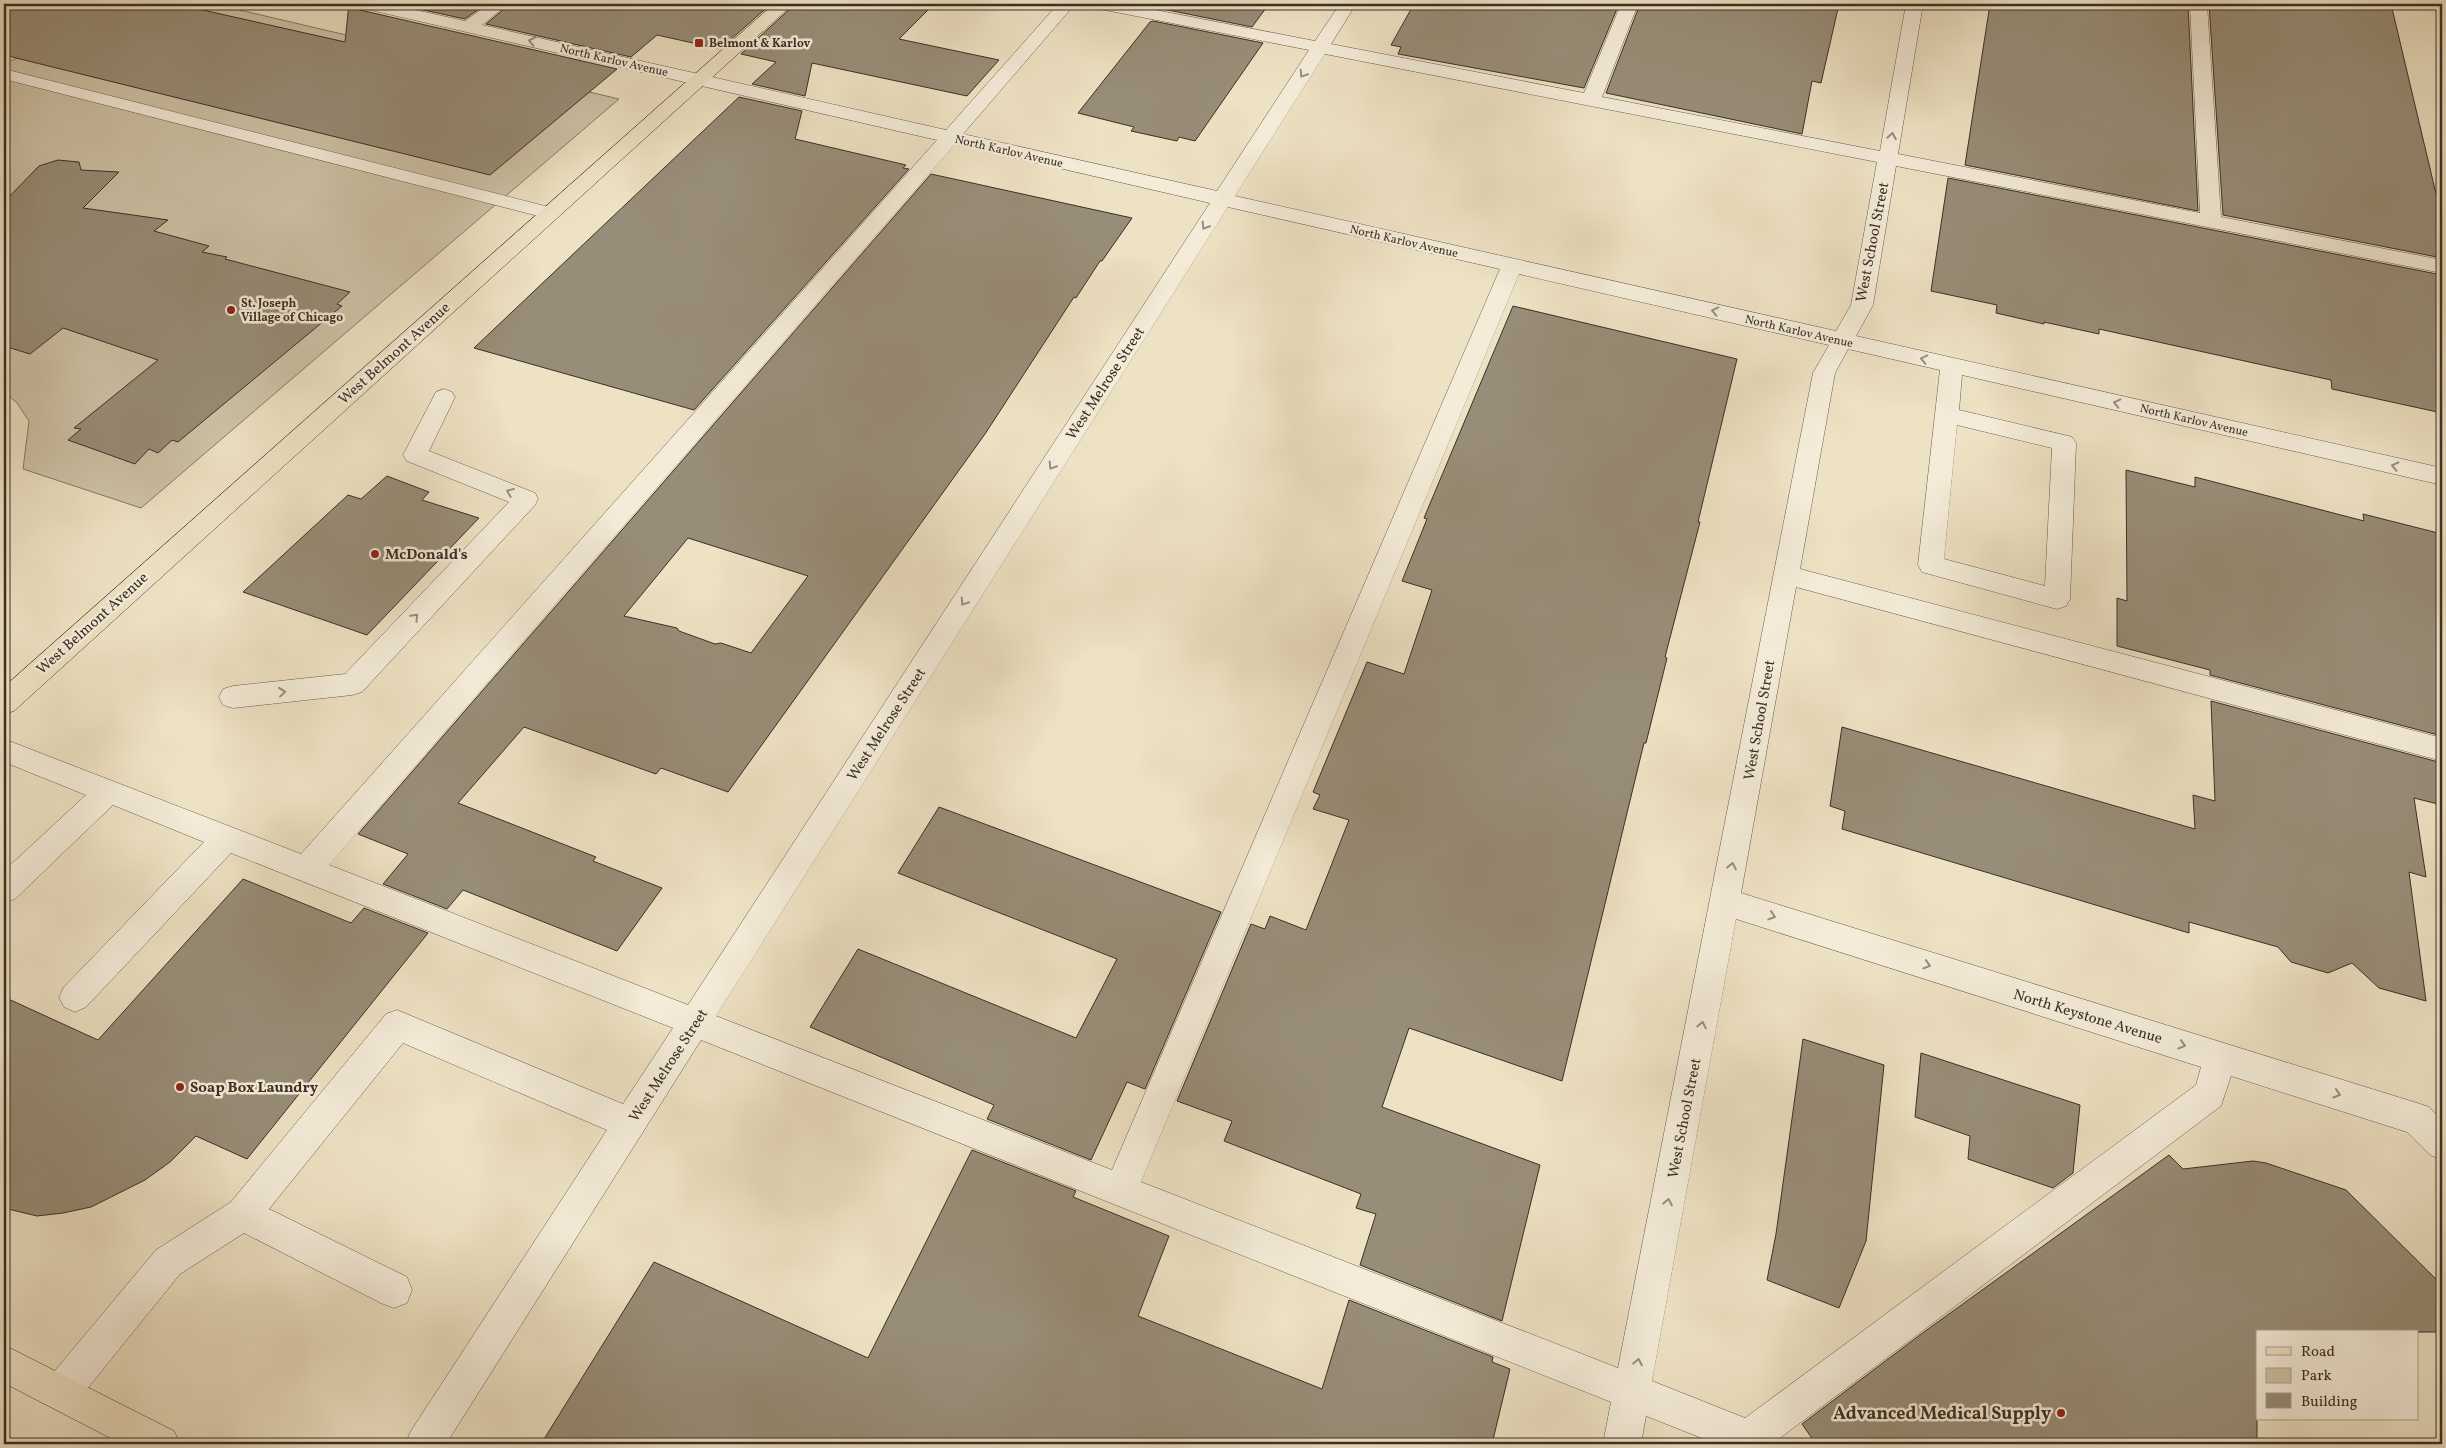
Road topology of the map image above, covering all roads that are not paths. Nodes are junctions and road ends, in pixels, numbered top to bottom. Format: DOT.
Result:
graph roads {
  1 [pos="366,4"];
  2 [pos="500,4"];
  3 [pos="784,4"];
  4 [pos="1067,4"];
  5 [pos="1100,4"];
  6 [pos="1348,4"];
  7 [pos="1630,4"];
  8 [pos="1915,4"];
  9 [pos="2199,4"];
  10 [pos="468,27"];
  11 [pos="1320,47"];
  12 [pos="4,74"];
  13 [pos="699,80"];
  14 [pos="1591,100"];
  15 [pos="948,137"];
  16 [pos="1888,158"];
  17 [pos="1222,199"];
  18 [pos="550,213"];
  19 [pos="2211,222"];
  20 [pos="1512,265"];
  21 [pos="2442,267"];
  22 [pos="1842,340"];
  23 [pos="1952,365"];
  24 [pos="444,397"];
  25 [pos="1947,415"];
  26 [pos="2442,477"];
  27 [pos="1786,575"];
  28 [pos="233,697"];
  29 [pos="4,703"];
  30 [pos="4,750"];
  31 [pos="2442,750"];
  32 [pos="108,792"];
  33 [pos="226,838"];
  34 [pos="306,870"];
  35 [pos="4,890"];
  36 [pos="1726,902"];
  37 [pos="75,997"];
  38 [pos="694,1023"];
  39 [pos="2220,1057"];
  40 [pos="630,1123"];
  41 [pos="2442,1143"];
  42 [pos="1120,1191"];
  43 [pos="243,1214"];
  44 [pos="394,1290"];
  45 [pos="4,1363"];
  46 [pos="60,1392"];
  47 [pos="1632,1392"];
  48 [pos="161,1444"];
  49 [pos="424,1444"];
  50 [pos="1622,1444"];
  1 -- 10 [label="street, North Karlov Avenue"];
  2 -- 10 [label="street"];
  3 -- 13 [label="main road, West Belmont Avenue"];
  4 -- 15 [label="street"];
  5 -- 11 [label="street"];
  6 -- 11 [label="street, West Melrose Street"];
  7 -- 14 [label="street"];
  16 -- 8 [label="street, West School Street, one-way"];
  9 -- 19 [label="street"];
  13 -- 10 [label="street, North Karlov Avenue, one-way"];
  11 -- 14 [label="street"];
  11 -- 17 [label="street, West Melrose Street, one-way"];
  12 -- 18 [label="street"];
  13 -- 15 [label="street, North Karlov Avenue"];
  13 -- 18 [label="main road, West Belmont Avenue"];
  14 -- 16 [label="street"];
  15 -- 17 [label="street, North Karlov Avenue"];
  15 -- 34 [label="street"];
  16 -- 19 [label="street"];
  16 -- 22 [label="street, West School Street"];
  17 -- 20 [label="street, North Karlov Avenue"];
  17 -- 38 [label="street, West Melrose Street, one-way"];
  18 -- 29 [label="main road, West Belmont Avenue"];
  19 -- 21 [label="street"];
  22 -- 20 [label="street, North Karlov Avenue, one-way"];
  20 -- 42 [label="street"];
  23 -- 22 [label="street, North Karlov Avenue, one-way"];
  22 -- 27 [label="street, West School Street"];
  23 -- 25 [label="street"];
  26 -- 23 [label="street, North Karlov Avenue, one-way"];
  28 -- 24 [label="street, one-way"];
  25 -- 25 [label="street"];
  27 -- 31 [label="street"];
  36 -- 27 [label="street, West School Street, one-way"];
  30 -- 32 [label="street"];
  32 -- 33 [label="street"];
  32 -- 35 [label="street"];
  33 -- 34 [label="street"];
  33 -- 37 [label="street"];
  34 -- 38 [label="street"];
  36 -- 39 [label="street, North Keystone Avenue, one-way"];
  47 -- 36 [label="street, West School Street, one-way"];
  38 -- 40 [label="street, West Melrose Street"];
  38 -- 42 [label="street"];
  39 -- 41 [label="street, North Keystone Avenue, one-way"];
  39 -- 47 [label="street"];
  40 -- 43 [label="street"];
  40 -- 49 [label="street, West Melrose Street"];
  42 -- 47 [label="street"];
  43 -- 44 [label="street"];
  43 -- 46 [label="street"];
  45 -- 46 [label="main road"];
  46 -- 48 [label="main road"];
  47 -- 50 [label="street, West School Street"];
}
